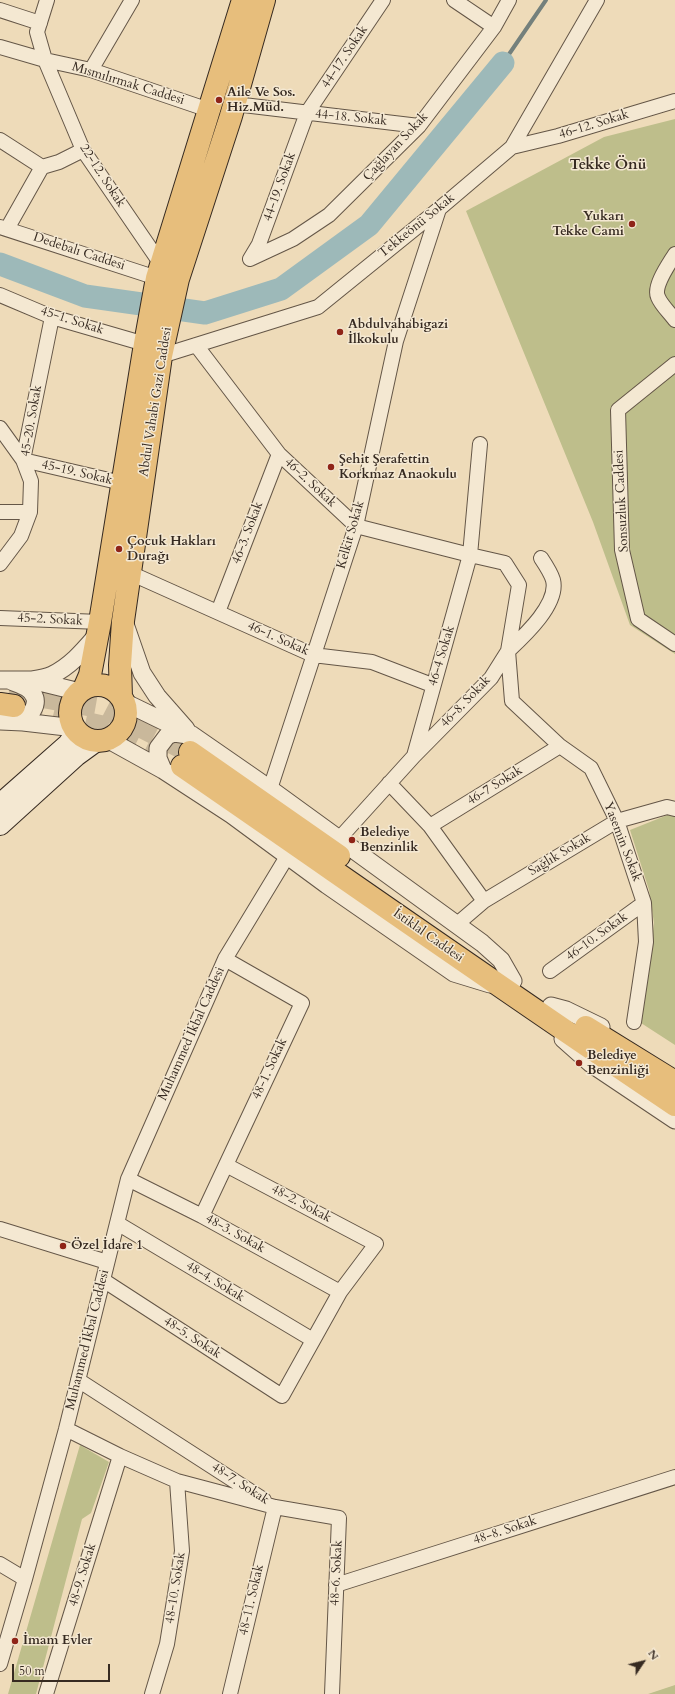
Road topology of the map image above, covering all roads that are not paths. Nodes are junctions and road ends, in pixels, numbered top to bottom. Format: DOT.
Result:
graph roads {
  1 [pos="47,0"];
  2 [pos="132,0"];
  3 [pos="243,0"];
  4 [pos="264,0"];
  5 [pos="383,0"];
  6 [pos="454,0"];
  7 [pos="509,0"];
  8 [pos="597,0"];
  9 [pos="0,10"];
  10 [pos="40,23"];
  11 [pos="494,27"];
  12 [pos="0,47"];
  13 [pos="45,60"];
  14 [pos="91,70"];
  15 [pos="675,101"];
  16 [pos="235,104"];
  17 [pos="209,110"];
  18 [pos="307,113"];
  19 [pos="419,126"];
  20 [pos="0,140"];
  21 [pos="512,147"];
  22 [pos="83,150"];
  23 [pos="42,167"];
  24 [pos="439,209"];
  25 [pos="4,228"];
  26 [pos="675,254"];
  27 [pos="250,259"];
  28 [pos="165,273"];
  29 [pos="0,295"];
  30 [pos="52,317"];
  31 [pos="675,320"];
  32 [pos="196,345"];
  33 [pos="153,350"];
  34 [pos="675,364"];
  35 [pos="0,428"];
  36 [pos="480,444"];
  37 [pos="278,454"];
  38 [pos="23,460"];
  39 [pos="122,483"];
  40 [pos="0,512"];
  41 [pos="30,512"];
  42 [pos="356,526"];
  43 [pos="470,555"];
  44 [pos="541,558"];
  45 [pos="0,564"];
  46 [pos="130,573"];
  47 [pos="218,612"];
  48 [pos="0,618"];
  49 [pos="123,621"];
  50 [pos="98,628"];
  51 [pos="675,644"];
  52 [pos="508,651"];
  53 [pos="313,655"];
  54 [pos="31,680"];
  55 [pos="432,685"];
  56 [pos="82,691"];
  57 [pos="7,699"];
  58 [pos="122,699"];
  59 [pos="76,729"];
  60 [pos="103,740"];
  61 [pos="560,746"];
  62 [pos="182,756"];
  63 [pos="414,756"];
  64 [pos="389,783"];
  65 [pos="270,789"];
  66 [pos="0,804"];
  67 [pos="675,809"];
  68 [pos="617,821"];
  69 [pos="0,825"];
  70 [pos="430,826"];
  71 [pos="338,840"];
  72 [pos="288,855"];
  73 [pos="484,901"];
  74 [pos="644,903"];
  75 [pos="456,925"];
  76 [pos="225,959"];
  77 [pos="550,971"];
  78 [pos="507,984"];
  79 [pos="546,1010"];
  80 [pos="634,1022"];
  81 [pos="675,1070"];
  82 [pos="675,1082"];
  83 [pos="675,1105"];
  84 [pos="675,1120"];
  85 [pos="226,1165"];
  86 [pos="128,1179"];
  87 [pos="202,1216"];
  88 [pos="117,1223"];
  89 [pos="0,1229"];
  90 [pos="107,1262"];
  91 [pos="102,1280"];
  92 [pos="340,1292"];
  93 [pos="313,1340"];
  94 [pos="78,1380"];
  95 [pos="66,1429"];
  96 [pos="120,1456"];
  97 [pos="675,1477"];
  98 [pos="178,1481"];
  99 [pos="275,1507"];
  100 [pos="0,1564"];
  101 [pos="25,1579"];
  102 [pos="336,1585"];
  103 [pos="1,1657"];
  104 [pos="46,1694"];
  105 [pos="152,1694"];
  106 [pos="230,1694"];
  107 [pos="332,1694"];
  1 -- 10 [label="street, 22-12. Sokak"];
  2 -- 14 [label="street"];
  3 -- 17 [label="main road, Abdul Vahabi Gazi Caddesi"];
  4 -- 16 [label="main road, Abdul Vahabi Gazi Caddesi"];
  5 -- 18 [label="street, 44-17. Sokak"];
  6 -- 11 [label="street"];
  7 -- 11 [label="street, Çağlayan Sokak"];
  8 -- 21 [label="street, Tekkeönü Sokak"];
  9 -- 10 [label="street"];
  10 -- 13 [label="street, 22-12. Sokak"];
  11 -- 19 [label="street, Çağlayan Sokak"];
  12 -- 13 [label="street, Mısmılırmak Caddesi"];
  13 -- 14 [label="street, Mısmılırmak Caddesi"];
  13 -- 22 [label="street, 22-12. Sokak"];
  14 -- 17 [label="street, Mısmılırmak Caddesi"];
  15 -- 21 [label="street, 46-12. Sokak"];
  16 -- 18 [label="street, 44-18. Sokak"];
  16 -- 28 [label="main road, Abdul Vahabi Gazi Caddesi"];
  17 -- 28 [label="main road, Abdul Vahabi Gazi Caddesi"];
  18 -- 19 [label="street, 44-18. Sokak"];
  18 -- 27 [label="street, 44-19. Sokak"];
  19 -- 27 [label="street, Çağlayan Sokak"];
  20 -- 23 [label="street"];
  21 -- 24 [label="street, Tekkeönü Sokak"];
  22 -- 23 [label="street"];
  22 -- 28 [label="street, 22-12. Sokak"];
  23 -- 25 [label="street"];
  24 -- 32 [label="street, Tekkeönü Sokak"];
  24 -- 42 [label="street, Kelkit Sokak"];
  25 -- 28 [label="street, Dedebalı Caddesi"];
  26 -- 31 [label="street"];
  28 -- 33 [label="main road, Abdul Vahabi Gazi Caddesi"];
  29 -- 30 [label="street, 45-1. Sokak"];
  30 -- 33 [label="street, 45-1. Sokak"];
  30 -- 38 [label="street, 45-20. Sokak"];
  32 -- 33 [label="street, Tekkeönü Sokak"];
  32 -- 37 [label="street, 46-2. Sokak"];
  33 -- 39 [label="main road, Abdul Vahabi Gazi Caddesi"];
  33 -- 46 [label="main road, Abdul Vahabi Gazi Caddesi"];
  34 -- 51 [label="street, Sonsuzluk Caddesi"];
  35 -- 38 [label="street, 45-19. Sokak"];
  36 -- 43 [label="street, 46-4 Sokak"];
  37 -- 42 [label="street, 46-2. Sokak"];
  37 -- 47 [label="street, 46-3. Sokak"];
  38 -- 39 [label="street, 45-19. Sokak"];
  38 -- 41 [label="street, 45-20. Sokak"];
  39 -- 50 [label="main road, Abdul Vahabi Gazi Caddesi"];
  40 -- 41 [label="street"];
  41 -- 45 [label="street, 45-20. Sokak"];
  42 -- 43 [label="street, 46-2. Sokak"];
  42 -- 53 [label="street, Kelkit Sokak"];
  43 -- 52 [label="street, 46-8. Sokak"];
  43 -- 55 [label="street, 46-4 Sokak"];
  44 -- 52 [label="street"];
  46 -- 47 [label="street, 46-1. Sokak"];
  46 -- 49 [label="main road, Abdul Vahabi Gazi Caddesi"];
  47 -- 53 [label="street, 46-1. Sokak"];
  48 -- 50 [label="street, 45-2. Sokak"];
  49 -- 58 [label="main road, Abdul Vahabi Gazi Caddesi"];
  49 -- 62 [label="street"];
  50 -- 54 [label="street"];
  50 -- 56 [label="main road, Abdul Vahabi Gazi Caddesi"];
  52 -- 61 [label="street, Yasemin Sokak"];
  52 -- 63 [label="street, 46-8. Sokak"];
  53 -- 55 [label="street, 46-1. Sokak"];
  53 -- 65 [label="street, Kelkit Sokak"];
  54 -- 56 [label="street"];
  54 -- 57 [label="street"];
  55 -- 63 [label="street, 46-4 Sokak"];
  56 -- 58 [label="main road"];
  56 -- 59 [label="main road"];
  57 -- 59 [label="street"];
  58 -- 60 [label="main road"];
  58 -- 62 [label="street"];
  59 -- 60 [label="main road"];
  59 -- 66 [label="main road"];
  60 -- 62 [label="street"];
  60 -- 69 [label="main road"];
  61 -- 68 [label="street, Yasemin Sokak"];
  61 -- 70 [label="street, 46-7 Sokak"];
  62 -- 65 [label="street"];
  62 -- 72 [label="street"];
  62 -- 78 [label="main road, İstiklal Caddesi"];
  63 -- 64 [label="street, 46-4 Sokak"];
  64 -- 70 [label="street"];
  64 -- 71 [label="street, 46-4 Sokak"];
  65 -- 71 [label="street"];
  67 -- 68 [label="street, Sağlık Sokak"];
  68 -- 73 [label="street, Sağlık Sokak"];
  68 -- 74 [label="street, Yasemin Sokak"];
  70 -- 73 [label="street"];
  71 -- 75 [label="street"];
  72 -- 76 [label="street, Muhammed İkbal Caddesi"];
  72 -- 78 [label="street"];
  73 -- 75 [label="street, Sağlık Sokak"];
  74 -- 77 [label="street, 46-10. Sokak"];
  74 -- 80 [label="street, Yasemin Sokak"];
  75 -- 78 [label="street"];
  76 -- 85 [label="street, 48-1. Sokak"];
  76 -- 86 [label="street, Muhammed İkbal Caddesi"];
  78 -- 79 [label="main road, İstiklal Caddesi"];
  79 -- 81 [label="street"];
  79 -- 82 [label="main road, İstiklal Caddesi"];
  79 -- 83 [label="main road, İstiklal Caddesi"];
  79 -- 84 [label="street"];
  85 -- 87 [label="street, 48-1. Sokak"];
  85 -- 92 [label="street, 48-2. Sokak"];
  86 -- 87 [label="street, 48-3. Sokak"];
  86 -- 88 [label="street, Muhammed İkbal Caddesi"];
  87 -- 92 [label="street, 48-3. Sokak"];
  88 -- 90 [label="street, Muhammed İkbal Caddesi"];
  88 -- 93 [label="street, 48-4. Sokak"];
  89 -- 90 [label="street"];
  90 -- 91 [label="street, Muhammed İkbal Caddesi"];
  91 -- 93 [label="street, 48-5. Sokak"];
  91 -- 94 [label="street, Muhammed İkbal Caddesi"];
  92 -- 93 [label="street"];
  94 -- 95 [label="street, Muhammed İkbal Caddesi"];
  94 -- 99 [label="street, 48-7. Sokak"];
  95 -- 96 [label="street, 48-7. Sokak"];
  95 -- 101 [label="street, Muhammed İkbal Caddesi"];
  96 -- 98 [label="street, 48-7. Sokak"];
  96 -- 104 [label="street, 48-9. Sokak"];
  97 -- 102 [label="street, 48-8. Sokak"];
  98 -- 99 [label="street, 48-7. Sokak"];
  98 -- 105 [label="street, 48-10. Sokak"];
  99 -- 102 [label="street, 48-6. Sokak"];
  99 -- 106 [label="street, 48-11. Sokak"];
  100 -- 101 [label="street"];
  101 -- 103 [label="street, Muhammed İkbal Caddesi"];
  102 -- 107 [label="street, 48-6. Sokak"];
}
